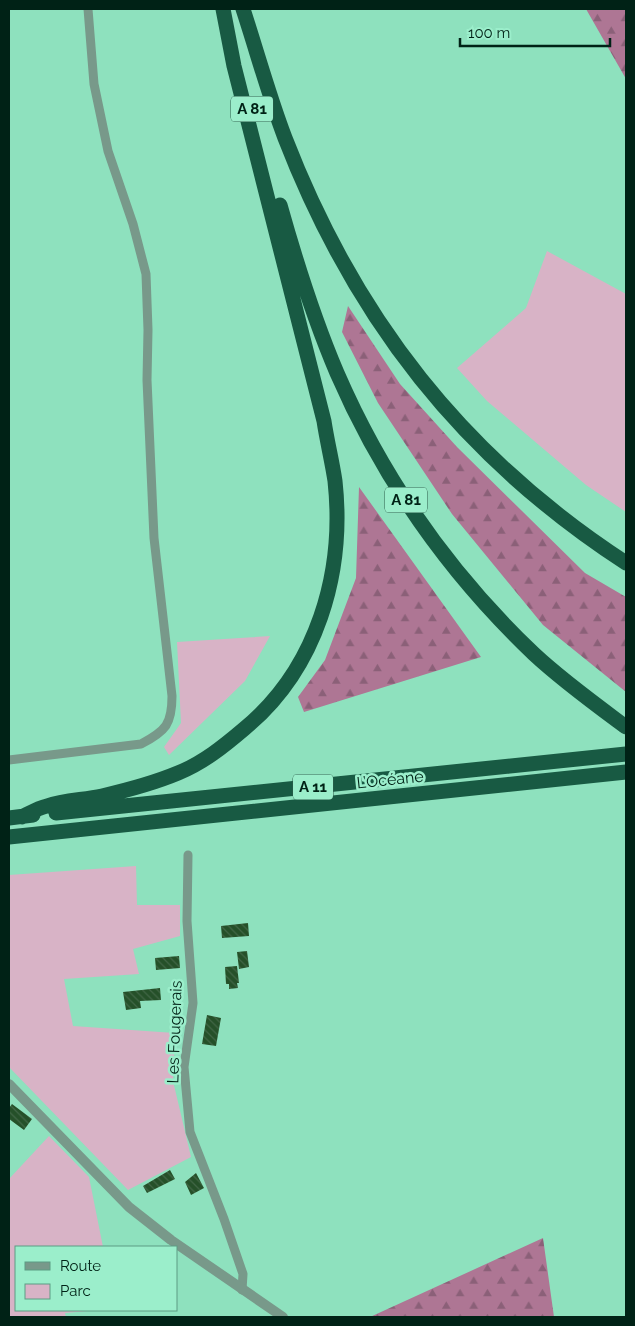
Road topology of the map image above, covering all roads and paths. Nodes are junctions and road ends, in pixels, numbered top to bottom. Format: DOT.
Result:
graph roads {
  1 [pos="88,9"];
  2 [pos="224,9"];
  3 [pos="244,9"];
  4 [pos="626,563"];
  5 [pos="626,727"];
  6 [pos="626,754"];
  7 [pos="9,760"];
  8 [pos="626,772"];
  9 [pos="16,817"];
  10 [pos="9,837"];
  11 [pos="188,855"];
  12 [pos="9,1084"];
  13 [pos="242,1290"];
  14 [pos="283,1317"];
  1 -- 7 [label="street"];
  2 -- 5 [label="highway, A 81"];
  2 -- 9 [label="highway"];
  3 -- 4 [label="highway, A 81"];
  6 -- 9 [label="highway, L’Océane / A 11"];
  8 -- 10 [label="highway, L’Océane / A 11"];
  11 -- 13 [label="street, Les Fougerais"];
  12 -- 13 [label="street"];
  13 -- 14 [label="street"];
}
